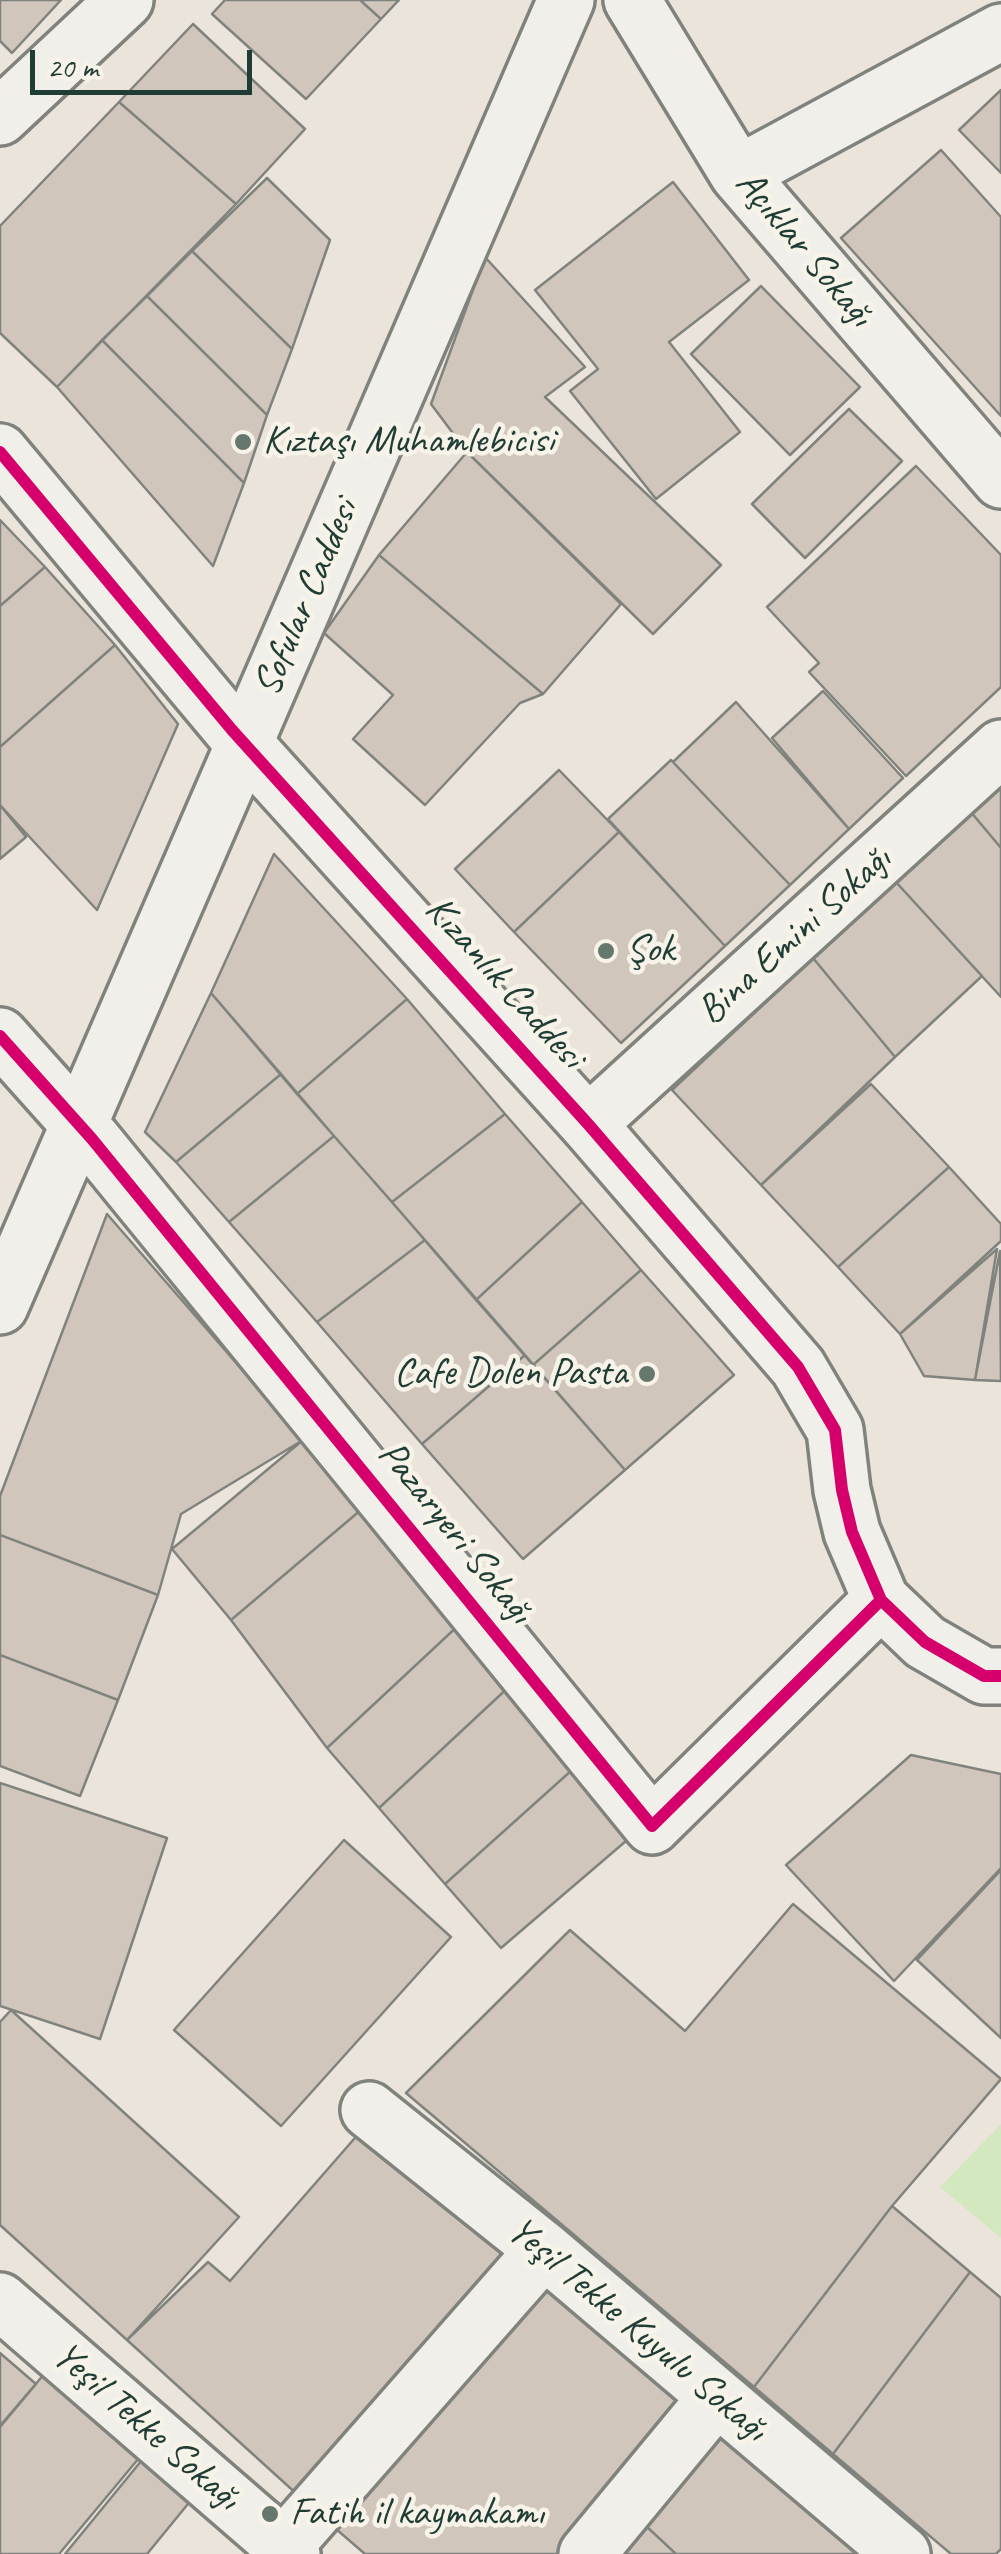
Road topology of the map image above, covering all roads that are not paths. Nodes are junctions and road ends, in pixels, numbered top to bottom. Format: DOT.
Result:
graph roads {
  1 [pos="125,0"];
  2 [pos="566,0"];
  3 [pos="632,0"];
  4 [pos="1001,32"];
  5 [pos="0,117"];
  6 [pos="738,174"];
  7 [pos="0,452"];
  8 [pos="1001,480"];
  9 [pos="244,744"];
  10 [pos="1001,748"];
  11 [pos="0,1036"];
  12 [pos="79,1124"];
  13 [pos="588,1124"];
  14 [pos="0,1306"];
  15 [pos="881,1600"];
  16 [pos="1001,1676"];
  17 [pos="370,2110"];
  18 [pos="544,2250"];
  19 [pos="0,2301"];
  20 [pos="716,2398"];
  21 [pos="284,2551"];
  22 [pos="586,2554"];
  23 [pos="902,2554"];
  1 -- 5 [label="street"];
  2 -- 9 [label="street, Sofular Caddesi"];
  3 -- 6 [label="street, Açıklar Sokağı"];
  4 -- 6 [label="street"];
  6 -- 8 [label="street, Açıklar Sokağı"];
  7 -- 9 [label="street, Kızanlık Caddesi"];
  9 -- 12 [label="street, Sofular Caddesi"];
  9 -- 13 [label="street, Kızanlık Caddesi"];
  10 -- 13 [label="street, Bina Emini Sokağı"];
  11 -- 12 [label="street, Pazaryeri Sokağı"];
  12 -- 14 [label="street, Sofular Caddesi"];
  12 -- 15 [label="street, Pazaryeri Sokağı"];
  13 -- 15 [label="street, Kızanlık Caddesi"];
  15 -- 16 [label="street"];
  17 -- 18 [label="street, Yeşil Tekke Kuyulu Sokağı"];
  18 -- 20 [label="street, Yeşil Tekke Kuyulu Sokağı"];
  18 -- 21 [label="street"];
  19 -- 21 [label="street, Yeşil Tekke Sokağı"];
  20 -- 22 [label="street"];
  20 -- 23 [label="street, Yeşil Tekke Kuyulu Sokağı"];
}
